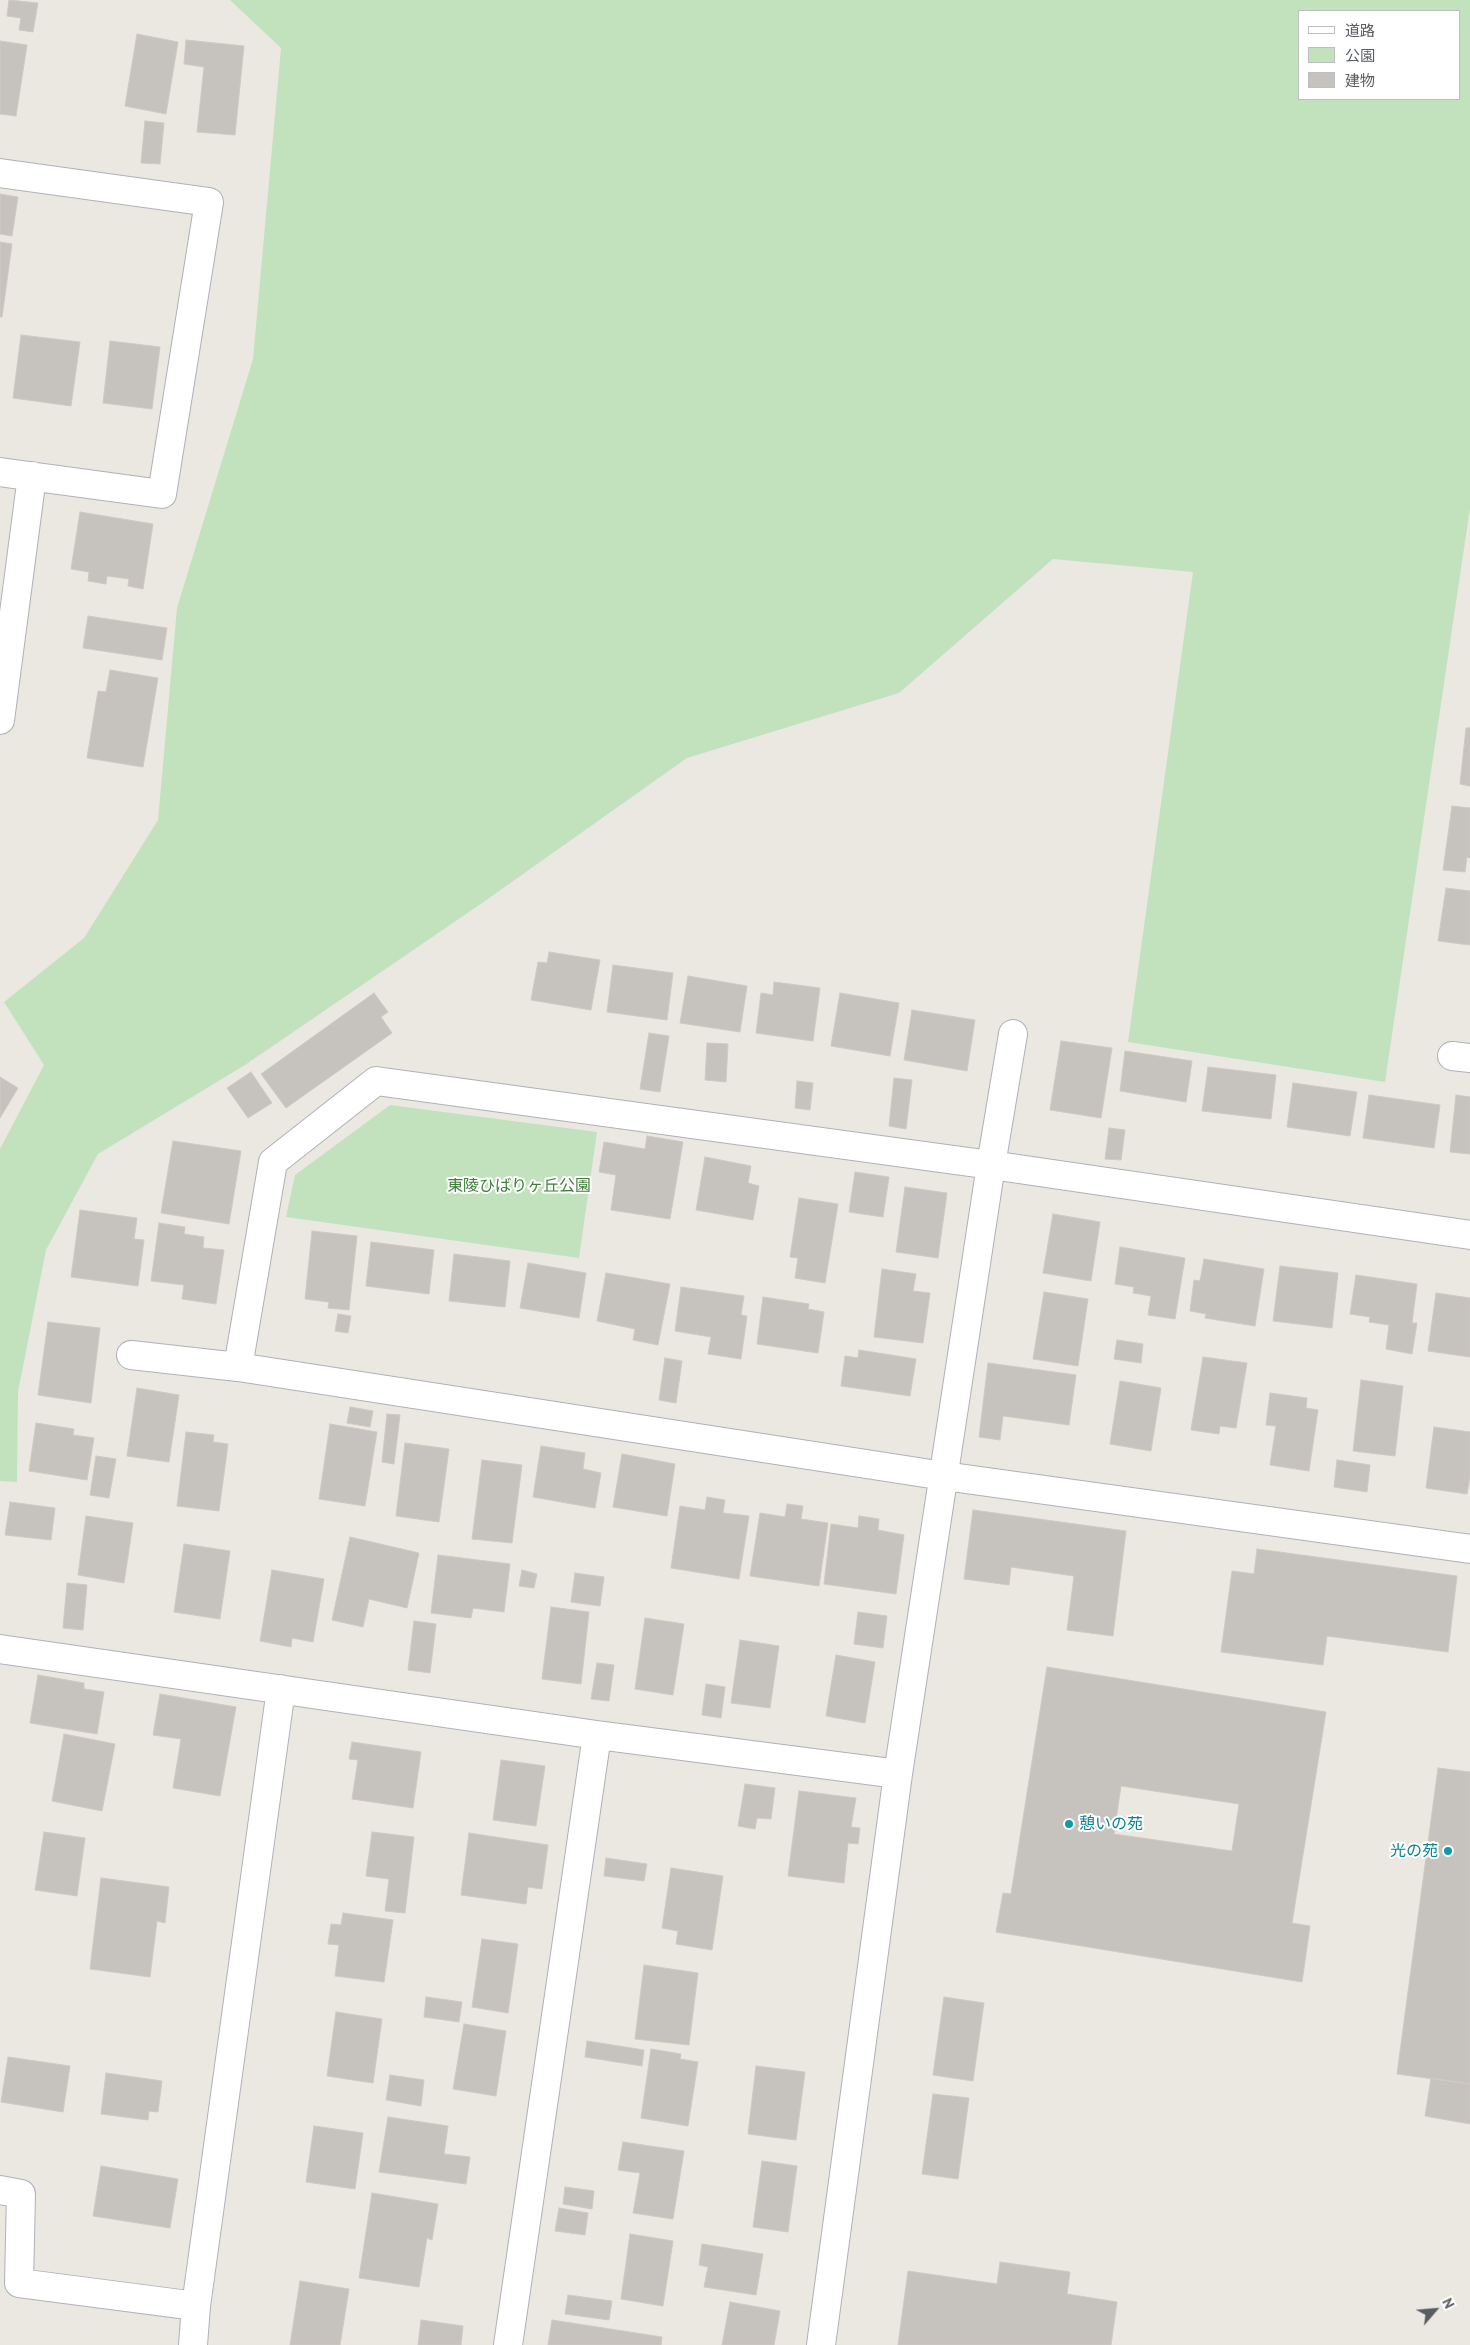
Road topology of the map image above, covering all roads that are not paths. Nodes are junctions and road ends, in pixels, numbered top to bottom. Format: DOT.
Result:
graph roads {
  1 [pos="0,173"];
  2 [pos="0,472"];
  3 [pos="32,476"];
  4 [pos="0,720"];
  5 [pos="1013,1034"];
  6 [pos="990,1165"];
  7 [pos="1470,1235"];
  8 [pos="131,1355"];
  9 [pos="238,1367"];
  10 [pos="944,1476"];
  11 [pos="1470,1549"];
  12 [pos="0,1650"];
  13 [pos="281,1689"];
  14 [pos="597,1735"];
  15 [pos="898,1774"];
  16 [pos="0,2190"];
  17 [pos="196,2306"];
  18 [pos="193,2345"];
  19 [pos="508,2345"];
  20 [pos="821,2345"];
  1 -- 3 [label="street"];
  2 -- 3 [label="street"];
  3 -- 4 [label="street"];
  5 -- 6 [label="street"];
  6 -- 7 [label="street"];
  6 -- 9 [label="street"];
  6 -- 10 [label="street"];
  8 -- 9 [label="street"];
  9 -- 10 [label="street"];
  10 -- 11 [label="street"];
  10 -- 15 [label="street"];
  12 -- 13 [label="street"];
  13 -- 14 [label="street"];
  13 -- 17 [label="street"];
  14 -- 15 [label="street"];
  14 -- 19 [label="street"];
  15 -- 20 [label="street"];
  16 -- 17 [label="street"];
  17 -- 18 [label="street"];
}
